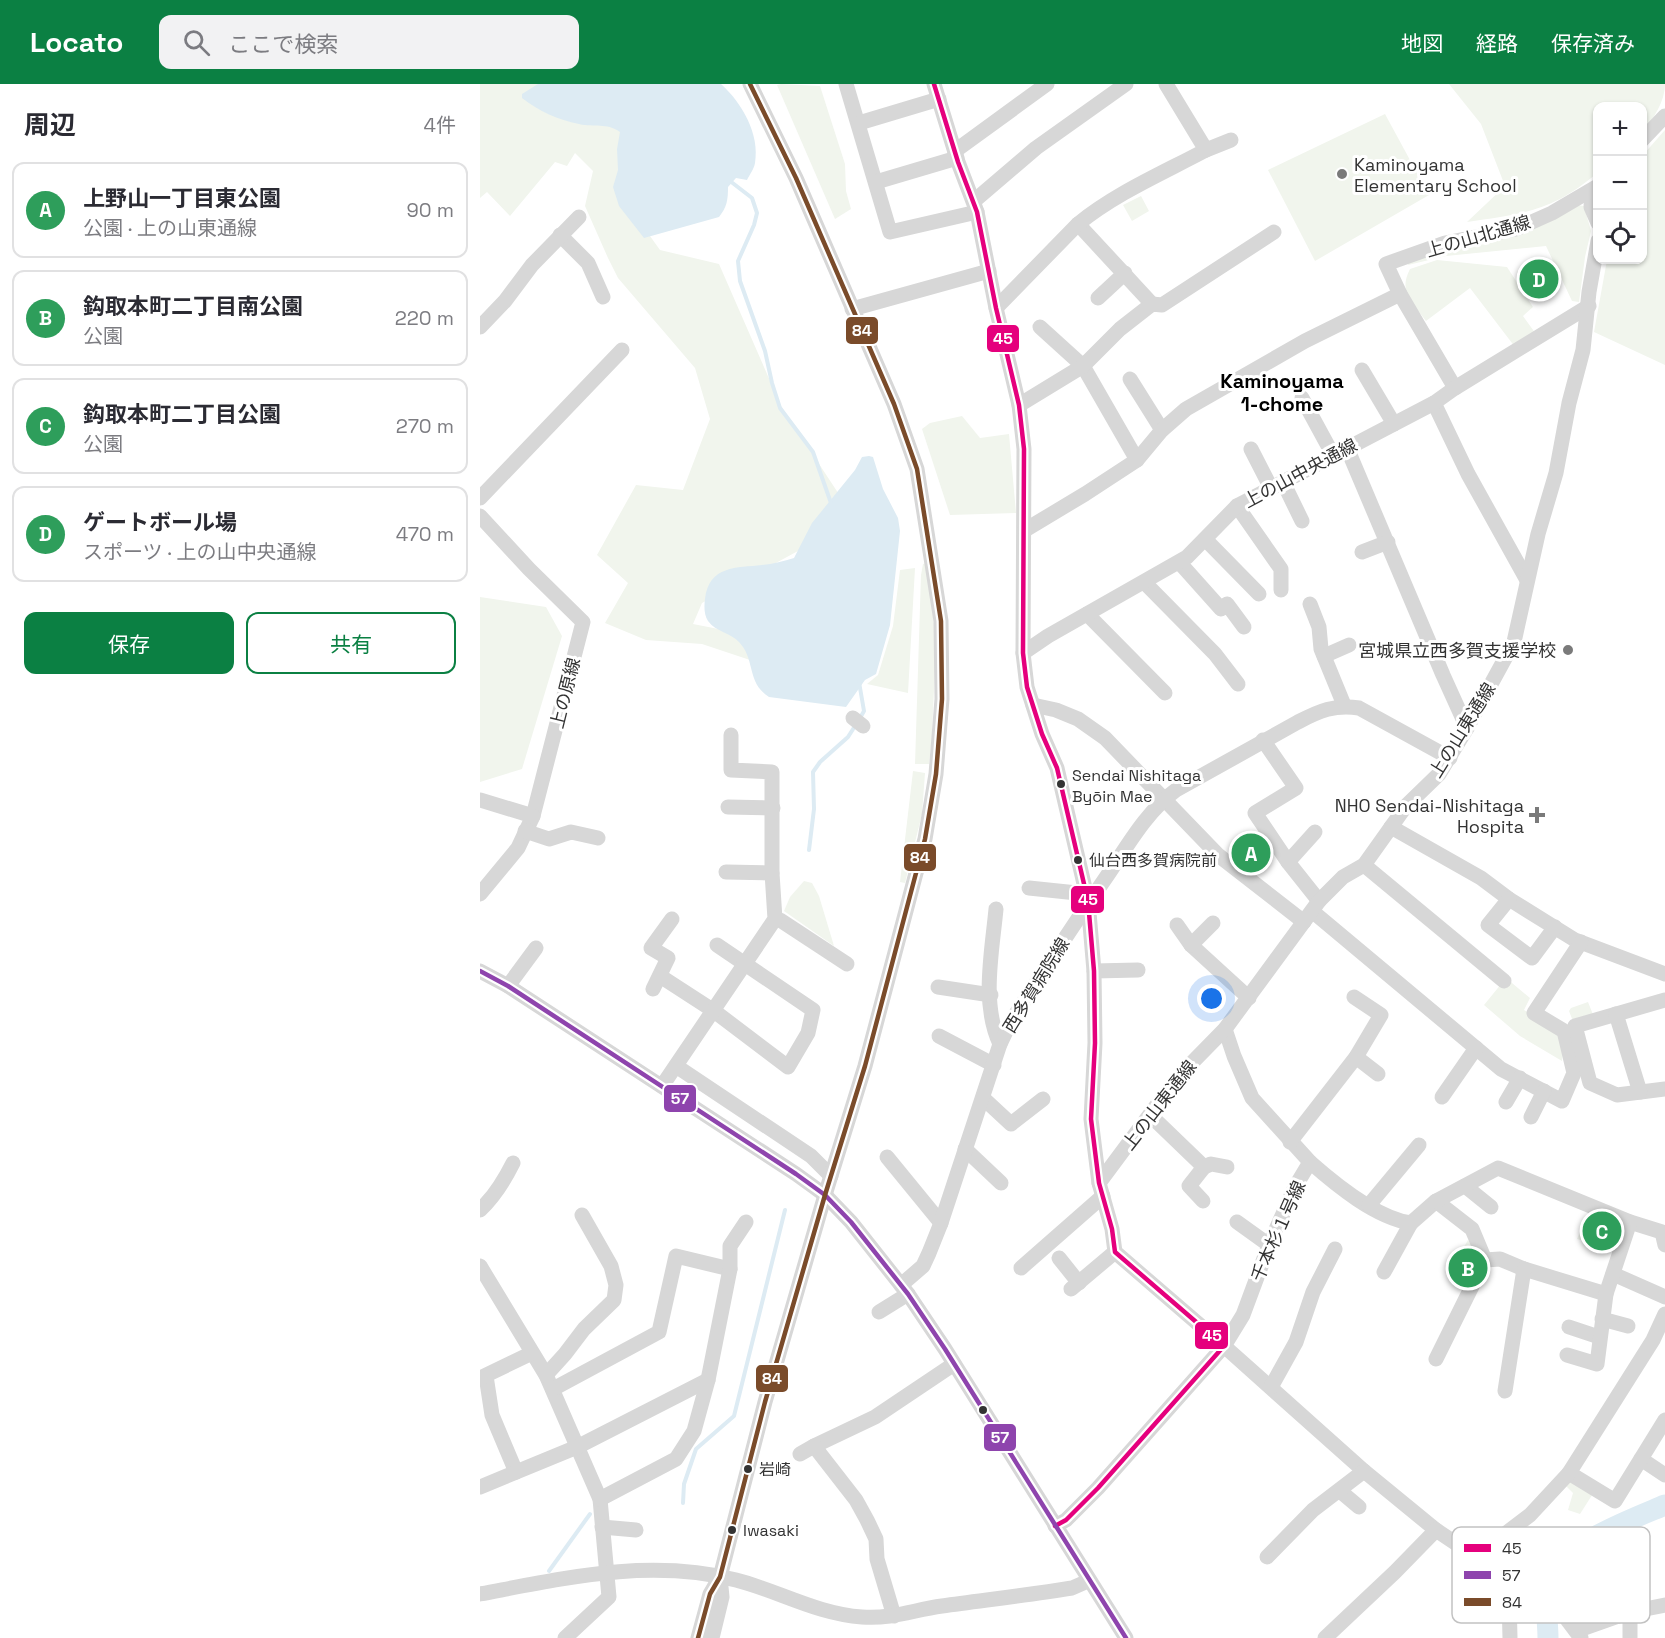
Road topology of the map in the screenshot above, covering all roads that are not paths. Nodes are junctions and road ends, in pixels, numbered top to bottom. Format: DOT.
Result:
graph roads {
  1 [pos="750,84"];
  2 [pos="846,84"];
  3 [pos="934,84"];
  4 [pos="1047,84"];
  5 [pos="1126,84"];
  6 [pos="1166,84"];
  7 [pos="939,99"];
  8 [pos="1665,116"];
  9 [pos="859,123"];
  10 [pos="1647,135"];
  11 [pos="1231,140"];
  12 [pos="1206,150"];
  13 [pos="956,155"];
  14 [pos="876,182"];
  15 [pos="1593,189"];
  16 [pos="976,207"];
  17 [pos="579,217"];
  18 [pos="1078,224"];
  19 [pos="1274,231"];
  20 [pos="560,235"];
  21 [pos="1593,264"];
  22 [pos="989,271"];
  23 [pos="1125,273"];
  24 [pos="1400,294"];
  25 [pos="603,297"];
  26 [pos="1098,298"];
  27 [pos="1152,304"];
  28 [pos="1589,306"];
  29 [pos="996,308"];
  30 [pos="852,309"];
  31 [pos="480,327"];
  32 [pos="1040,327"];
  33 [pos="622,350"];
  34 [pos="1083,366"];
  35 [pos="1362,370"];
  36 [pos="1130,379"];
  37 [pos="1455,388"];
  38 [pos="1302,398"];
  39 [pos="1434,403"];
  40 [pos="1019,405"];
  41 [pos="1394,424"];
  42 [pos="1162,430"];
  43 [pos="1347,448"];
  44 [pos="1251,449"];
  45 [pos="1333,455"];
  46 [pos="1137,460"];
  47 [pos="1277,485"];
  48 [pos="480,498"];
  49 [pos="1237,506"];
  50 [pos="480,516"];
  51 [pos="1302,521"];
  52 [pos="1025,530"];
  53 [pos="1205,539"];
  54 [pos="1388,542"];
  55 [pos="1362,552"];
  56 [pos="1179,562"];
  57 [pos="1527,580"];
  58 [pos="1144,582"];
  59 [pos="1281,590"];
  60 [pos="1259,594"];
  61 [pos="1310,604"];
  62 [pos="1087,614"];
  63 [pos="1244,627"];
  64 [pos="1350,645"];
  65 [pos="1023,653"];
  66 [pos="1324,656"];
  67 [pos="1238,684"];
  68 [pos="1165,693"];
  69 [pos="1033,705"];
  70 [pos="1344,705"];
  71 [pos="1467,728"];
  72 [pos="731,735"];
  73 [pos="1263,740"];
  74 [pos="1450,758"];
  75 [pos="1165,798"];
  76 [pos="480,800"];
  77 [pos="728,807"];
  78 [pos="772,808"];
  79 [pos="533,816"];
  80 [pos="1391,827"];
  81 [pos="525,831"];
  82 [pos="1315,832"];
  83 [pos="598,837"];
  84 [pos="1288,862"];
  85 [pos="1364,865"];
  86 [pos="726,872"];
  87 [pos="771,873"];
  88 [pos="1029,888"];
  89 [pos="480,894"];
  90 [pos="1509,899"];
  91 [pos="1088,901"];
  92 [pos="996,909"];
  93 [pos="1312,911"];
  94 [pos="672,919"];
  95 [pos="775,919"];
  96 [pos="1214,923"];
  97 [pos="1177,925"];
  98 [pos="1555,927"];
  99 [pos="1581,942"];
  100 [pos="717,945"];
  101 [pos="1191,945"];
  102 [pos="536,948"];
  103 [pos="743,964"];
  104 [pos="847,964"];
  105 [pos="1138,970"];
  106 [pos="480,971"];
  107 [pos="1094,971"];
  108 [pos="1665,974"];
  109 [pos="1504,981"];
  110 [pos="508,986"];
  111 [pos="938,987"];
  112 [pos="991,995"];
  113 [pos="1354,997"];
  114 [pos="1249,998"];
  115 [pos="1665,1000"];
  116 [pos="714,1011"];
  117 [pos="1616,1014"];
  118 [pos="1225,1029"];
  119 [pos="939,1035"];
  120 [pos="1000,1044"];
  121 [pos="1476,1048"];
  122 [pos="1356,1057"];
  123 [pos="994,1065"];
  124 [pos="676,1066"];
  125 [pos="1378,1074"];
  126 [pos="1520,1078"];
  127 [pos="663,1086"];
  128 [pos="1665,1089"];
  129 [pos="1544,1091"];
  130 [pos="1640,1092"];
  131 [pos="1442,1097"];
  132 [pos="983,1098"];
  133 [pos="1044,1099"];
  134 [pos="1506,1102"];
  135 [pos="1150,1115"];
  136 [pos="1531,1118"];
  137 [pos="1290,1142"];
  138 [pos="1419,1145"];
  139 [pos="965,1149"];
  140 [pos="887,1157"];
  141 [pos="513,1162"];
  142 [pos="1310,1162"];
  143 [pos="1204,1167"];
  144 [pos="1227,1167"];
  145 [pos="831,1176"];
  146 [pos="1000,1183"];
  147 [pos="1466,1186"];
  148 [pos="1101,1190"];
  149 [pos="825,1195"];
  150 [pos="1203,1201"];
  151 [pos="1436,1201"];
  152 [pos="1369,1205"];
  153 [pos="1491,1207"];
  154 [pos="480,1210"];
  155 [pos="582,1215"];
  156 [pos="746,1222"];
  157 [pos="1237,1222"];
  158 [pos="1630,1222"];
  159 [pos="941,1223"];
  160 [pos="1411,1223"];
  161 [pos="1269,1245"];
  162 [pos="1665,1245"];
  163 [pos="1335,1249"];
  164 [pos="1115,1252"];
  165 [pos="1059,1258"];
  166 [pos="1485,1260"];
  167 [pos="480,1266"];
  168 [pos="1021,1268"];
  169 [pos="730,1269"];
  170 [pos="1524,1269"];
  171 [pos="1384,1272"];
  172 [pos="1613,1274"];
  173 [pos="904,1290"];
  174 [pos="1606,1294"];
  175 [pos="1665,1297"];
  176 [pos="879,1312"];
  177 [pos="1665,1314"];
  178 [pos="1602,1319"];
  179 [pos="1628,1326"];
  180 [pos="1569,1328"];
  181 [pos="1599,1337"];
  182 [pos="1659,1344"];
  183 [pos="1224,1346"];
  184 [pos="531,1353"];
  185 [pos="1567,1355"];
  186 [pos="1436,1359"];
  187 [pos="954,1364"];
  188 [pos="483,1377"];
  189 [pos="708,1380"];
  190 [pos="549,1382"];
  191 [pos="1271,1387"];
  192 [pos="1505,1391"];
  193 [pos="486,1417"];
  194 [pos="1665,1420"];
  195 [pos="814,1446"];
  196 [pos="578,1447"];
  197 [pos="800,1454"];
  198 [pos="1641,1459"];
  199 [pos="1364,1471"];
  200 [pos="516,1473"];
  201 [pos="1569,1473"];
  202 [pos="1665,1475"];
  203 [pos="480,1487"];
  204 [pos="1340,1491"];
  205 [pos="600,1498"];
  206 [pos="1359,1507"];
  207 [pos="1055,1526"];
  208 [pos="602,1527"];
  209 [pos="1514,1527"];
  210 [pos="636,1530"];
  211 [pos="1436,1530"];
  212 [pos="1452,1540"];
  213 [pos="1267,1557"];
  214 [pos="606,1572"];
  215 [pos="720,1577"];
  216 [pos="1088,1581"];
  217 [pos="480,1594"];
  218 [pos="1665,1605"];
  219 [pos="1650,1608"];
  220 [pos="894,1616"];
  221 [pos="1510,1623"];
  222 [pos="1604,1623"];
  223 [pos="1627,1623"];
  224 [pos="1579,1634"];
  225 [pos="564,1638"];
  226 [pos="698,1638"];
  227 [pos="712,1638"];
  228 [pos="1126,1638"];
  229 [pos="1325,1638"];
  230 [pos="1510,1638"];
  231 [pos="1630,1638"];
  1 -- 30 [label="street"];
  2 -- 9 [label="street"];
  3 -- 7 [label="street"];
  4 -- 13 [label="street"];
  5 -- 16 [label="street"];
  6 -- 12 [label="street"];
  7 -- 9 [label="street"];
  7 -- 13 [label="street"];
  8 -- 10 [label="street"];
  9 -- 14 [label="street"];
  11 -- 12 [label="street"];
  12 -- 18 [label="street"];
  13 -- 14 [label="street"];
  13 -- 16 [label="street"];
  14 -- 16 [label="street"];
  15 -- 24 [label="street, 上の山北通線"];
  16 -- 22 [label="street"];
  17 -- 20 [label="street"];
  18 -- 23 [label="street"];
  18 -- 29 [label="street"];
  19 -- 27 [label="street"];
  20 -- 25 [label="street"];
  20 -- 31 [label="street"];
  21 -- 28 [label="street, 上の山東通線"];
  22 -- 29 [label="street"];
  22 -- 30 [label="street"];
  23 -- 26 [label="street"];
  23 -- 27 [label="street"];
  24 -- 37 [label="street, 上の山北通線"];
  24 -- 42 [label="street"];
  27 -- 34 [label="street"];
  28 -- 37 [label="street, 上の山中央通線"];
  28 -- 57 [label="street, 上の山東通線"];
  29 -- 40 [label="street"];
  30 -- 145 [label="street"];
  32 -- 34 [label="street"];
  33 -- 48 [label="street"];
  34 -- 40 [label="street"];
  34 -- 46 [label="street"];
  35 -- 41 [label="street"];
  36 -- 42 [label="street"];
  37 -- 39 [label="street, 上の山中央通線"];
  38 -- 45 [label="street"];
  39 -- 41 [label="street, 上の山中央通線"];
  39 -- 57 [label="street"];
  40 -- 52 [label="street"];
  41 -- 43 [label="street, 上の山中央通線"];
  42 -- 46 [label="street"];
  43 -- 45 [label="street, 上の山中央通線"];
  43 -- 54 [label="street"];
  44 -- 47 [label="street"];
  45 -- 47 [label="street, 上の山中央通線"];
  46 -- 52 [label="street"];
  47 -- 49 [label="street, 上の山中央通線"];
  47 -- 51 [label="street"];
  49 -- 53 [label="street, 上の山中央通線"];
  49 -- 59 [label="street"];
  50 -- 79 [label="street, 上の原線"];
  52 -- 65 [label="street"];
  53 -- 56 [label="street, 上の山中央通線"];
  53 -- 60 [label="street"];
  54 -- 55 [label="street"];
  54 -- 71 [label="street"];
  56 -- 58 [label="street, 上の山中央通線"];
  56 -- 63 [label="street"];
  57 -- 71 [label="street, 上の山東通線"];
  58 -- 62 [label="street, 上の山中央通線"];
  58 -- 67 [label="street"];
  61 -- 66 [label="street"];
  62 -- 65 [label="street, 上の山中央通線"];
  62 -- 68 [label="street"];
  64 -- 66 [label="street"];
  65 -- 69 [label="street"];
  66 -- 70 [label="street"];
  69 -- 75 [label="street"];
  69 -- 91 [label="street"];
  70 -- 73 [label="street, 西多賀病院線"];
  70 -- 74 [label="street"];
  71 -- 74 [label="street, 上の山東通線"];
  72 -- 78 [label="street"];
  73 -- 75 [label="street, 西多賀病院線"];
  73 -- 84 [label="street"];
  74 -- 80 [label="street, 上の山東通線"];
  75 -- 91 [label="street, 西多賀病院線"];
  75 -- 93 [label="street"];
  76 -- 79 [label="street"];
  77 -- 78 [label="street"];
  78 -- 87 [label="street"];
  79 -- 81 [label="street, 上の原線"];
  80 -- 85 [label="street, 上の山東通線"];
  80 -- 90 [label="street"];
  81 -- 83 [label="street"];
  81 -- 89 [label="street, 上の原線"];
  82 -- 84 [label="street"];
  84 -- 93 [label="street"];
  85 -- 93 [label="street, 上の山東通線"];
  85 -- 109 [label="street"];
  86 -- 87 [label="street"];
  87 -- 95 [label="street"];
  88 -- 91 [label="street"];
  90 -- 98 [label="street"];
  90 -- 98 [label="street"];
  91 -- 107 [label="street"];
  91 -- 120 [label="street, 西多賀病院線"];
  92 -- 112 [label="street"];
  93 -- 114 [label="street, 上の山東通線"];
  93 -- 121 [label="street"];
  94 -- 116 [label="street"];
  95 -- 103 [label="street"];
  95 -- 104 [label="street"];
  96 -- 101 [label="street"];
  97 -- 101 [label="street"];
  98 -- 99 [label="street"];
  99 -- 108 [label="street"];
  99 -- 129 [label="street"];
  100 -- 103 [label="street"];
  101 -- 114 [label="street"];
  102 -- 110 [label="street"];
  103 -- 116 [label="street"];
  103 -- 116 [label="street"];
  105 -- 107 [label="street"];
  106 -- 110 [label="street"];
  107 -- 148 [label="street"];
  110 -- 127 [label="street"];
  111 -- 112 [label="street"];
  112 -- 120 [label="street"];
  113 -- 122 [label="street"];
  114 -- 118 [label="street, 上の山東通線"];
  115 -- 117 [label="street"];
  116 -- 124 [label="street"];
  117 -- 130 [label="street"];
  117 -- 130 [label="street"];
  118 -- 135 [label="street, 上の山東通線"];
  118 -- 137 [label="street, 千本杉１号線"];
  119 -- 123 [label="street"];
  120 -- 123 [label="street, 西多賀病院線"];
  121 -- 126 [label="street"];
  121 -- 131 [label="street"];
  122 -- 125 [label="street"];
  122 -- 137 [label="street"];
  123 -- 132 [label="street, 西多賀病院線"];
  124 -- 127 [label="street"];
  124 -- 145 [label="street"];
  126 -- 129 [label="street"];
  126 -- 134 [label="street"];
  127 -- 149 [label="street"];
  128 -- 130 [label="street"];
  129 -- 136 [label="street"];
  132 -- 133 [label="street"];
  132 -- 139 [label="street, 西多賀病院線"];
  135 -- 143 [label="street"];
  135 -- 148 [label="street, 上の山東通線"];
  137 -- 142 [label="street, 千本杉１号線"];
  138 -- 152 [label="street"];
  139 -- 146 [label="street"];
  139 -- 159 [label="street, 西多賀病院線"];
  140 -- 159 [label="street"];
  141 -- 154 [label="street"];
  142 -- 152 [label="street"];
  142 -- 161 [label="street, 千本杉１号線"];
  143 -- 144 [label="street"];
  143 -- 150 [label="street"];
  145 -- 149 [label="street"];
  147 -- 151 [label="street"];
  147 -- 153 [label="street"];
  147 -- 158 [label="street"];
  148 -- 164 [label="street"];
  148 -- 168 [label="street, 上の山東通線"];
  149 -- 173 [label="street"];
  149 -- 215 [label="street"];
  151 -- 160 [label="street"];
  151 -- 166 [label="street"];
  152 -- 160 [label="street"];
  155 -- 190 [label="street"];
  156 -- 169 [label="street"];
  157 -- 161 [label="street"];
  158 -- 162 [label="street"];
  158 -- 172 [label="street"];
  159 -- 173 [label="street, 西多賀病院線"];
  160 -- 171 [label="street"];
  161 -- 183 [label="street, 千本杉１号線"];
  163 -- 191 [label="street"];
  164 -- 165 [label="street"];
  164 -- 183 [label="street"];
  166 -- 170 [label="street"];
  166 -- 186 [label="street"];
  167 -- 184 [label="street"];
  169 -- 189 [label="street"];
  169 -- 190 [label="street"];
  170 -- 174 [label="street"];
  170 -- 192 [label="street"];
  172 -- 174 [label="street"];
  172 -- 175 [label="street"];
  173 -- 176 [label="street, 西多賀病院線"];
  173 -- 187 [label="street"];
  174 -- 178 [label="street"];
  177 -- 182 [label="street"];
  178 -- 179 [label="street"];
  178 -- 181 [label="street"];
  180 -- 181 [label="street"];
  181 -- 185 [label="street"];
  182 -- 201 [label="street"];
  183 -- 191 [label="street"];
  183 -- 207 [label="street, 千本杉１号線"];
  184 -- 188 [label="street"];
  184 -- 190 [label="street"];
  187 -- 195 [label="street"];
  187 -- 207 [label="street"];
  188 -- 193 [label="street"];
  189 -- 196 [label="street"];
  189 -- 205 [label="street"];
  190 -- 196 [label="street"];
  191 -- 199 [label="street"];
  193 -- 200 [label="street"];
  194 -- 198 [label="street"];
  195 -- 197 [label="street"];
  195 -- 220 [label="street"];
  196 -- 200 [label="street"];
  196 -- 205 [label="street"];
  198 -- 201 [label="street"];
  198 -- 202 [label="street"];
  199 -- 204 [label="street"];
  199 -- 211 [label="street"];
  200 -- 203 [label="street"];
  201 -- 209 [label="street"];
  204 -- 206 [label="street"];
  204 -- 213 [label="street"];
  205 -- 208 [label="street"];
  207 -- 216 [label="street"];
  208 -- 210 [label="street"];
  208 -- 214 [label="street"];
  211 -- 212 [label="street"];
  211 -- 229 [label="street"];
  214 -- 215 [label="street"];
  214 -- 217 [label="street"];
  214 -- 225 [label="street"];
  215 -- 220 [label="street"];
  215 -- 226 [label="street"];
  215 -- 227 [label="street"];
  216 -- 220 [label="street"];
  216 -- 228 [label="street"];
  218 -- 219 [label="street"];
  221 -- 230 [label="street"];
  222 -- 224 [label="street"];
  223 -- 231 [label="street"];
}
